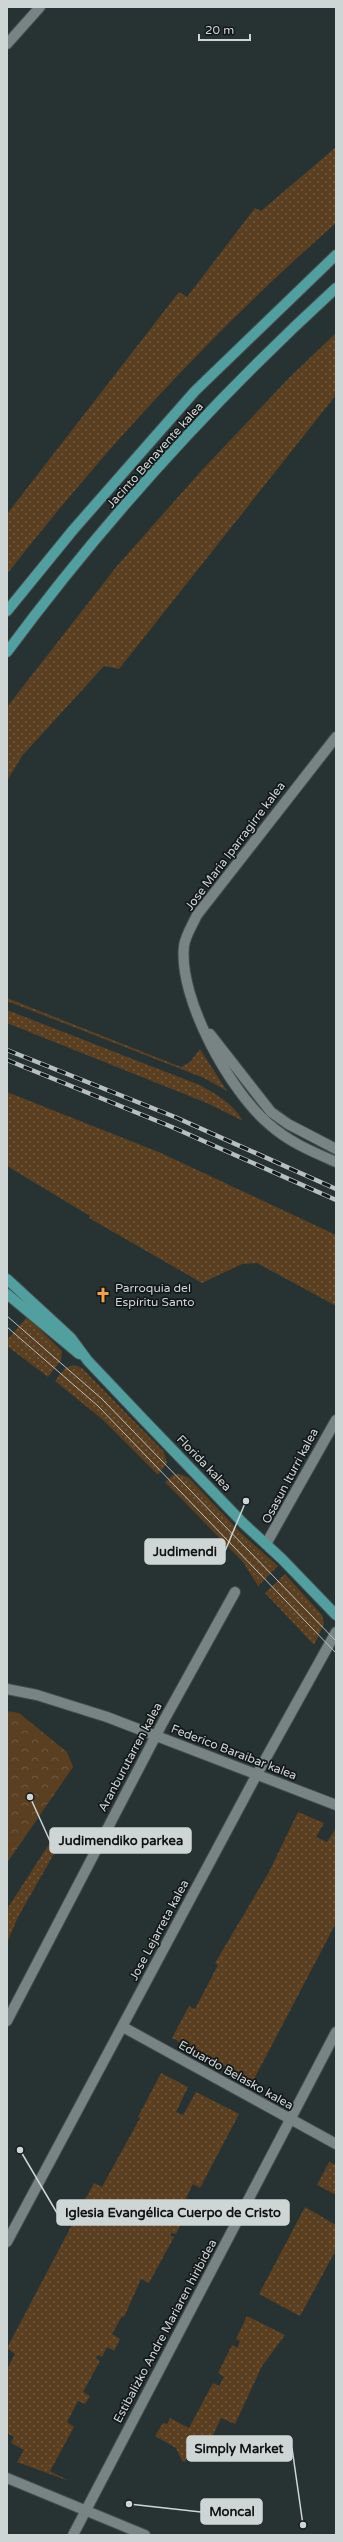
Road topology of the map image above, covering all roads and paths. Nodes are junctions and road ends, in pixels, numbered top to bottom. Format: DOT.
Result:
graph roads {
  1 [pos="40,7"];
  2 [pos="7,44"];
  3 [pos="336,255"];
  4 [pos="336,288"];
  5 [pos="7,611"];
  6 [pos="7,652"];
  7 [pos="336,737"];
  8 [pos="204,1026"];
  9 [pos="336,1149"];
  10 [pos="336,1162"];
  11 [pos="7,1279"];
  12 [pos="7,1294"];
  13 [pos="88,1362"];
  14 [pos="336,1420"];
  15 [pos="266,1544"];
  16 [pos="235,1592"];
  17 [pos="336,1615"];
  18 [pos="336,1632"];
  19 [pos="7,1689"];
  20 [pos="156,1736"];
  21 [pos="256,1776"];
  22 [pos="336,1805"];
  23 [pos="7,2021"];
  24 [pos="123,2027"];
  25 [pos="336,2032"];
  26 [pos="290,2120"];
  27 [pos="336,2144"];
  28 [pos="7,2242"];
  29 [pos="7,2478"];
  30 [pos="86,2510"];
  31 [pos="73,2535"];
  32 [pos="145,2535"];
  1 -- 2 [label="street"];
  3 -- 5 [label="main road, Jacinto Benavente kalea"];
  4 -- 6 [label="main road, Jacinto Benavente kalea"];
  7 -- 8 [label="street, Jose Maria Iparragirre kalea"];
  8 -- 9 [label="street, Jose Maria Iparragirre kalea"];
  8 -- 10 [label="street, Jose Maria Iparragirre kalea"];
  11 -- 13 [label="main road, Florida kalea"];
  12 -- 13 [label="main road, Florida kalea"];
  13 -- 15 [label="main road, Florida kalea"];
  14 -- 15 [label="street, Osasun Iturri kalea"];
  15 -- 17 [label="main road, Florida kalea"];
  16 -- 20 [label="street, Aranburutarren kalea"];
  18 -- 21 [label="street, Jose Lejarreta kalea"];
  19 -- 20 [label="street, Federico Baraibar kalea"];
  20 -- 21 [label="street, Federico Baraibar kalea"];
  20 -- 23 [label="street, Aranburutarren kalea"];
  21 -- 22 [label="street, Federico Baraibar kalea"];
  21 -- 24 [label="street, Jose Lejarreta kalea"];
  24 -- 26 [label="street, Eduardo Belasko kalea"];
  24 -- 28 [label="street, Jose Lejarreta kalea"];
  25 -- 26 [label="street, Estibalizko Andre Mariaren hiribidea"];
  26 -- 27 [label="street, Eduardo Belasko kalea"];
  26 -- 30 [label="street, Estibalizko Andre Mariaren hiribidea"];
  29 -- 30 [label="street"];
  30 -- 31 [label="street, Estibalizko Andre Mariaren hiribidea"];
  30 -- 32 [label="street"];
}
